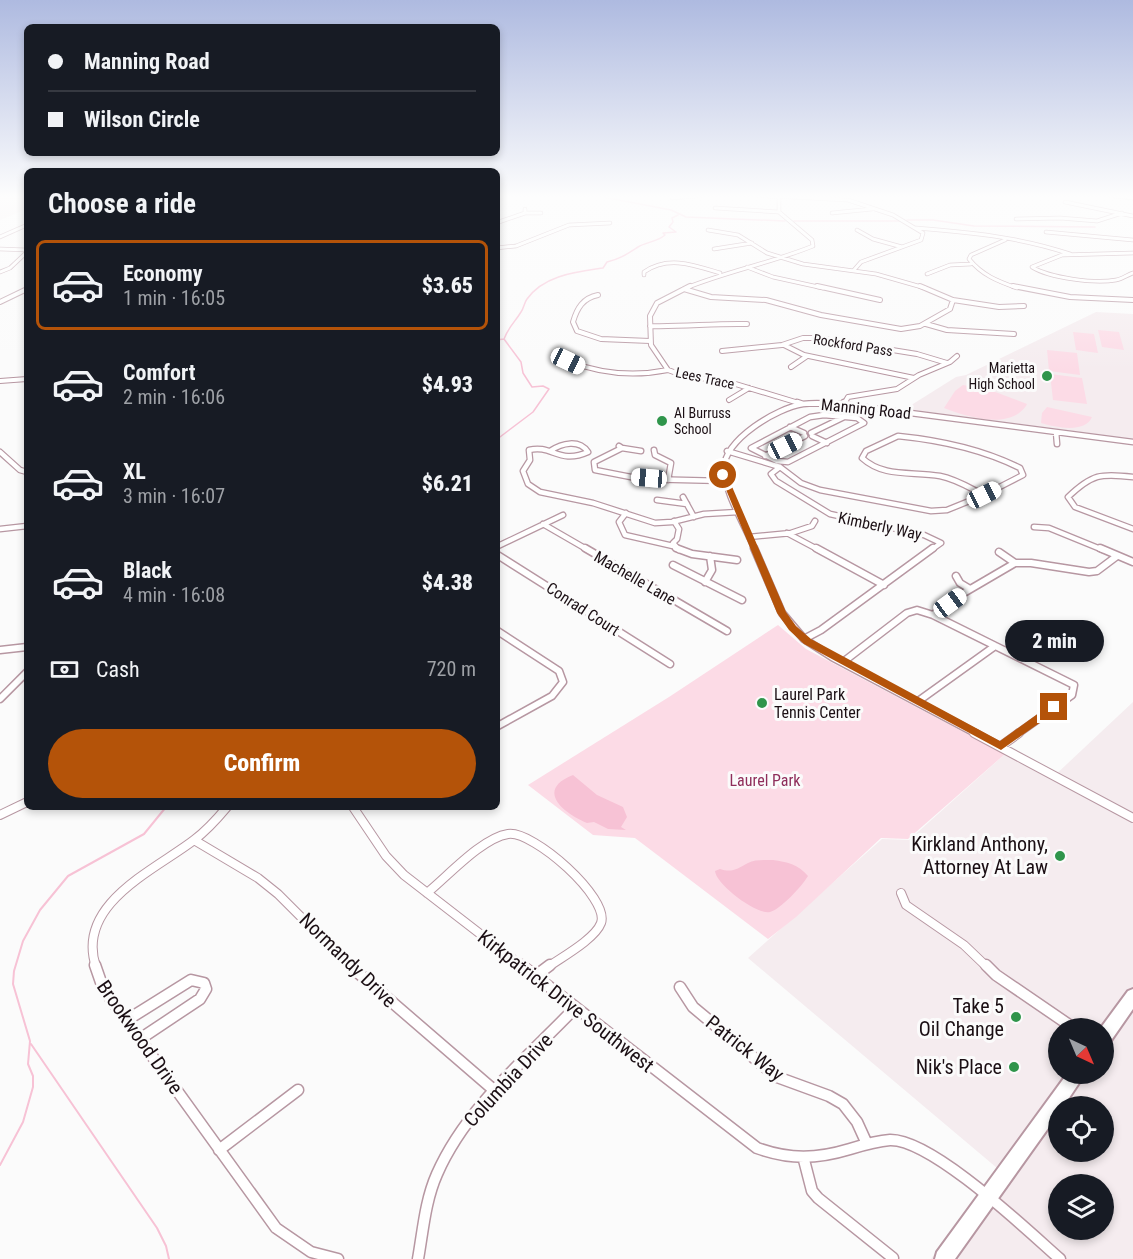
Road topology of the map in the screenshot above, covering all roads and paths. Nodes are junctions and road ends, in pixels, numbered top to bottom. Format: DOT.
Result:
graph roads {
  1 [pos="22,254"];
  2 [pos="770,254"];
  3 [pos="794,254"];
  4 [pos="884,254"];
  5 [pos="972,254"];
  6 [pos="1071,254"];
  7 [pos="1086,254"];
  8 [pos="786,258"];
  9 [pos="971,264"];
  10 [pos="747,267"];
  11 [pos="854,270"];
  12 [pos="0,272"];
  13 [pos="1133,273"];
  14 [pos="720,274"];
  15 [pos="927,274"];
  16 [pos="644,275"];
  17 [pos="684,289"];
  18 [pos="24,290"];
  19 [pos="598,295"];
  20 [pos="880,300"];
  21 [pos="953,300"];
  22 [pos="1133,300"];
  23 [pos="0,302"];
  24 [pos="1024,306"];
  25 [pos="747,324"];
  26 [pos="925,324"];
  27 [pos="650,326"];
  28 [pos="1014,334"];
  29 [pos="650,340"];
  30 [pos="784,345"];
  31 [pos="722,351"];
  32 [pos="807,356"];
  33 [pos="957,356"];
  34 [pos="568,361"];
  35 [pos="947,363"];
  36 [pos="790,367"];
  37 [pos="668,370"];
  38 [pos="914,378"];
  39 [pos="24,379"];
  40 [pos="0,381"];
  41 [pos="750,388"];
  42 [pos="729,400"];
  43 [pos="803,404"];
  44 [pos="847,405"];
  45 [pos="845,415"];
  46 [pos="790,427"];
  47 [pos="1056,432"];
  48 [pos="805,434"];
  49 [pos="811,435"];
  50 [pos="827,442"];
  51 [pos="1133,442"];
  52 [pos="1057,444"];
  53 [pos="654,450"];
  54 [pos="550,451"];
  55 [pos="641,451"];
  56 [pos="727,451"];
  57 [pos="0,452"];
  58 [pos="765,456"];
  59 [pos="780,467"];
  60 [pos="24,471"];
  61 [pos="1133,477"];
  62 [pos="668,480"];
  63 [pos="725,481"];
  64 [pos="984,495"];
  65 [pos="683,497"];
  66 [pos="657,500"];
  67 [pos="687,504"];
  68 [pos="738,512"];
  69 [pos="626,513"];
  70 [pos="563,515"];
  71 [pos="694,517"];
  72 [pos="674,521"];
  73 [pos="815,521"];
  74 [pos="543,524"];
  75 [pos="24,526"];
  76 [pos="1034,527"];
  77 [pos="0,529"];
  78 [pos="1133,529"];
  79 [pos="787,533"];
  80 [pos="749,537"];
  81 [pos="500,545"];
  82 [pos="673,546"];
  83 [pos="999,552"];
  84 [pos="710,556"];
  85 [pos="1117,556"];
  86 [pos="500,557"];
  87 [pos="737,560"];
  88 [pos="1133,562"];
  89 [pos="1015,563"];
  90 [pos="673,565"];
  91 [pos="956,576"];
  92 [pos="705,582"];
  93 [pos="884,585"];
  94 [pos="970,589"];
  95 [pos="742,600"];
  96 [pos="933,615"];
  97 [pos="727,631"];
  98 [pos="500,633"];
  99 [pos="804,639"];
  100 [pos="995,646"];
  101 [pos="24,647"];
  102 [pos="0,650"];
  103 [pos="843,663"];
  104 [pos="670,664"];
  105 [pos="24,675"];
  106 [pos="0,699"];
  107 [pos="917,702"];
  108 [pos="500,725"];
  109 [pos="1001,746"];
  110 [pos="24,803"];
  111 [pos="224,810"];
  112 [pos="357,810"];
  113 [pos="0,815"];
  114 [pos="1133,818"];
  115 [pos="194,840"];
  116 [pos="901,892"];
  117 [pos="427,893"];
  118 [pos="534,978"];
  119 [pos="680,987"];
  120 [pos="1133,996"];
  121 [pos="574,1009"];
  122 [pos="1059,1018"];
  123 [pos="127,1020"];
  124 [pos="1114,1023"];
  125 [pos="140,1039"];
  126 [pos="1070,1084"];
  127 [pos="297,1090"];
  128 [pos="495,1091"];
  129 [pos="867,1144"];
  130 [pos="219,1150"];
  131 [pos="804,1160"];
  132 [pos="987,1198"];
  133 [pos="893,1258"];
  134 [pos="338,1259"];
  135 [pos="418,1259"];
  136 [pos="944,1259"];
  137 [pos="1060,1259"];
  1 -- 12 [label="street"];
  2 -- 8 [label="street"];
  3 -- 8 [label="street, Lees Trace"];
  4 -- 11 [label="street"];
  5 -- 9 [label="street"];
  6 -- 7 [label="street"];
  6 -- 13 [label="street"];
  8 -- 10 [label="street, Lees Trace"];
  8 -- 11 [label="street"];
  9 -- 15 [label="street"];
  9 -- 22 [label="street"];
  10 -- 14 [label="street, Lees Trace"];
  10 -- 20 [label="street"];
  11 -- 21 [label="street"];
  14 -- 16 [label="street"];
  14 -- 17 [label="street, Lees Trace"];
  17 -- 26 [label="street"];
  17 -- 27 [label="street, Lees Trace"];
  18 -- 23 [label="street"];
  19 -- 29 [label="street"];
  21 -- 24 [label="street"];
  21 -- 26 [label="street"];
  25 -- 27 [label="street"];
  26 -- 28 [label="street"];
  27 -- 29 [label="street, Lees Trace"];
  29 -- 37 [label="street, Lees Trace"];
  30 -- 31 [label="street, Rockford Pass"];
  30 -- 32 [label="street"];
  30 -- 35 [label="street, Rockford Pass"];
  32 -- 36 [label="street"];
  32 -- 38 [label="street"];
  33 -- 35 [label="street"];
  34 -- 37 [label="street"];
  35 -- 38 [label="street"];
  37 -- 41 [label="street, Lees Trace"];
  38 -- 44 [label="street"];
  39 -- 40 [label="street"];
  41 -- 42 [label="street"];
  41 -- 43 [label="street, Lees Trace"];
  43 -- 44 [label="street, Manning Road"];
  43 -- 56 [label="street, Manning Road"];
  44 -- 45 [label="street"];
  44 -- 47 [label="street, Manning Road"];
  45 -- 46 [label="street"];
  45 -- 49 [label="street"];
  45 -- 50 [label="street"];
  46 -- 48 [label="street"];
  46 -- 58 [label="street"];
  47 -- 51 [label="street, Manning Road"];
  47 -- 52 [label="street"];
  48 -- 49 [label="street"];
  48 -- 58 [label="street"];
  49 -- 50 [label="street"];
  50 -- 58 [label="street"];
  53 -- 62 [label="street"];
  54 -- 54 [label="street"];
  54 -- 69 [label="street"];
  55 -- 62 [label="street"];
  56 -- 59 [label="street"];
  56 -- 63 [label="street"];
  57 -- 60 [label="street"];
  59 -- 64 [label="street, Kimberly Way"];
  59 -- 93 [label="street, Kimberly Way"];
  61 -- 78 [label="street"];
  62 -- 63 [label="street"];
  63 -- 68 [label="street"];
  64 -- 64 [label="street, Kimberly Way"];
  65 -- 67 [label="street"];
  66 -- 67 [label="street"];
  67 -- 71 [label="street"];
  68 -- 71 [label="street"];
  68 -- 80 [label="street"];
  69 -- 72 [label="street"];
  69 -- 82 [label="street"];
  70 -- 74 [label="street"];
  71 -- 72 [label="street"];
  72 -- 82 [label="street"];
  73 -- 79 [label="street"];
  74 -- 81 [label="street"];
  74 -- 97 [label="street, Machelle Lane"];
  75 -- 77 [label="street"];
  76 -- 85 [label="street"];
  79 -- 80 [label="street"];
  79 -- 93 [label="street"];
  80 -- 99 [label="street"];
  82 -- 84 [label="street"];
  83 -- 89 [label="street"];
  84 -- 87 [label="street"];
  84 -- 92 [label="street"];
  85 -- 88 [label="street"];
  85 -- 89 [label="street"];
  86 -- 104 [label="street, Conrad Court"];
  89 -- 94 [label="street"];
  90 -- 92 [label="street"];
  91 -- 94 [label="street"];
  92 -- 95 [label="street"];
  93 -- 99 [label="street"];
  94 -- 96 [label="street"];
  96 -- 100 [label="street"];
  96 -- 103 [label="street"];
  98 -- 108 [label="street"];
  99 -- 103 [label="street"];
  100 -- 107 [label="street"];
  100 -- 109 [label="street"];
  101 -- 102 [label="street"];
  103 -- 107 [label="street"];
  105 -- 106 [label="street"];
  107 -- 109 [label="street"];
  109 -- 114 [label="street"];
  110 -- 113 [label="street"];
  111 -- 115 [label="street, Brookwood Drive"];
  112 -- 117 [label="street, Kirkpatrick Drive Southwest"];
  115 -- 123 [label="street, Brookwood Drive"];
  115 -- 128 [label="street, Normandy Drive"];
  116 -- 122 [label="street"];
  117 -- 118 [label="street, Kirkpatrick Drive Southwest"];
  117 -- 118 [label="street"];
  118 -- 121 [label="street, Kirkpatrick Drive Southwest"];
  119 -- 129 [label="street, Patrick Way"];
  120 -- 124 [label="highway"];
  121 -- 128 [label="street, Columbia Drive"];
  121 -- 131 [label="street, Kirkpatrick Drive Southwest"];
  123 -- 125 [label="street, Brookwood Drive"];
  123 -- 125 [label="street"];
  125 -- 130 [label="street, Brookwood Drive"];
  126 -- 132 [label="highway"];
  127 -- 130 [label="street"];
  128 -- 135 [label="street, Columbia Drive"];
  129 -- 131 [label="street, Kirkpatrick Drive Southwest"];
  129 -- 132 [label="street, Kirkpatrick Drive Southwest"];
  130 -- 134 [label="street, Brookwood Drive"];
  131 -- 133 [label="street"];
  132 -- 136 [label="highway"];
  132 -- 137 [label="street, Kirkpatrick Drive Southwest"];
}
